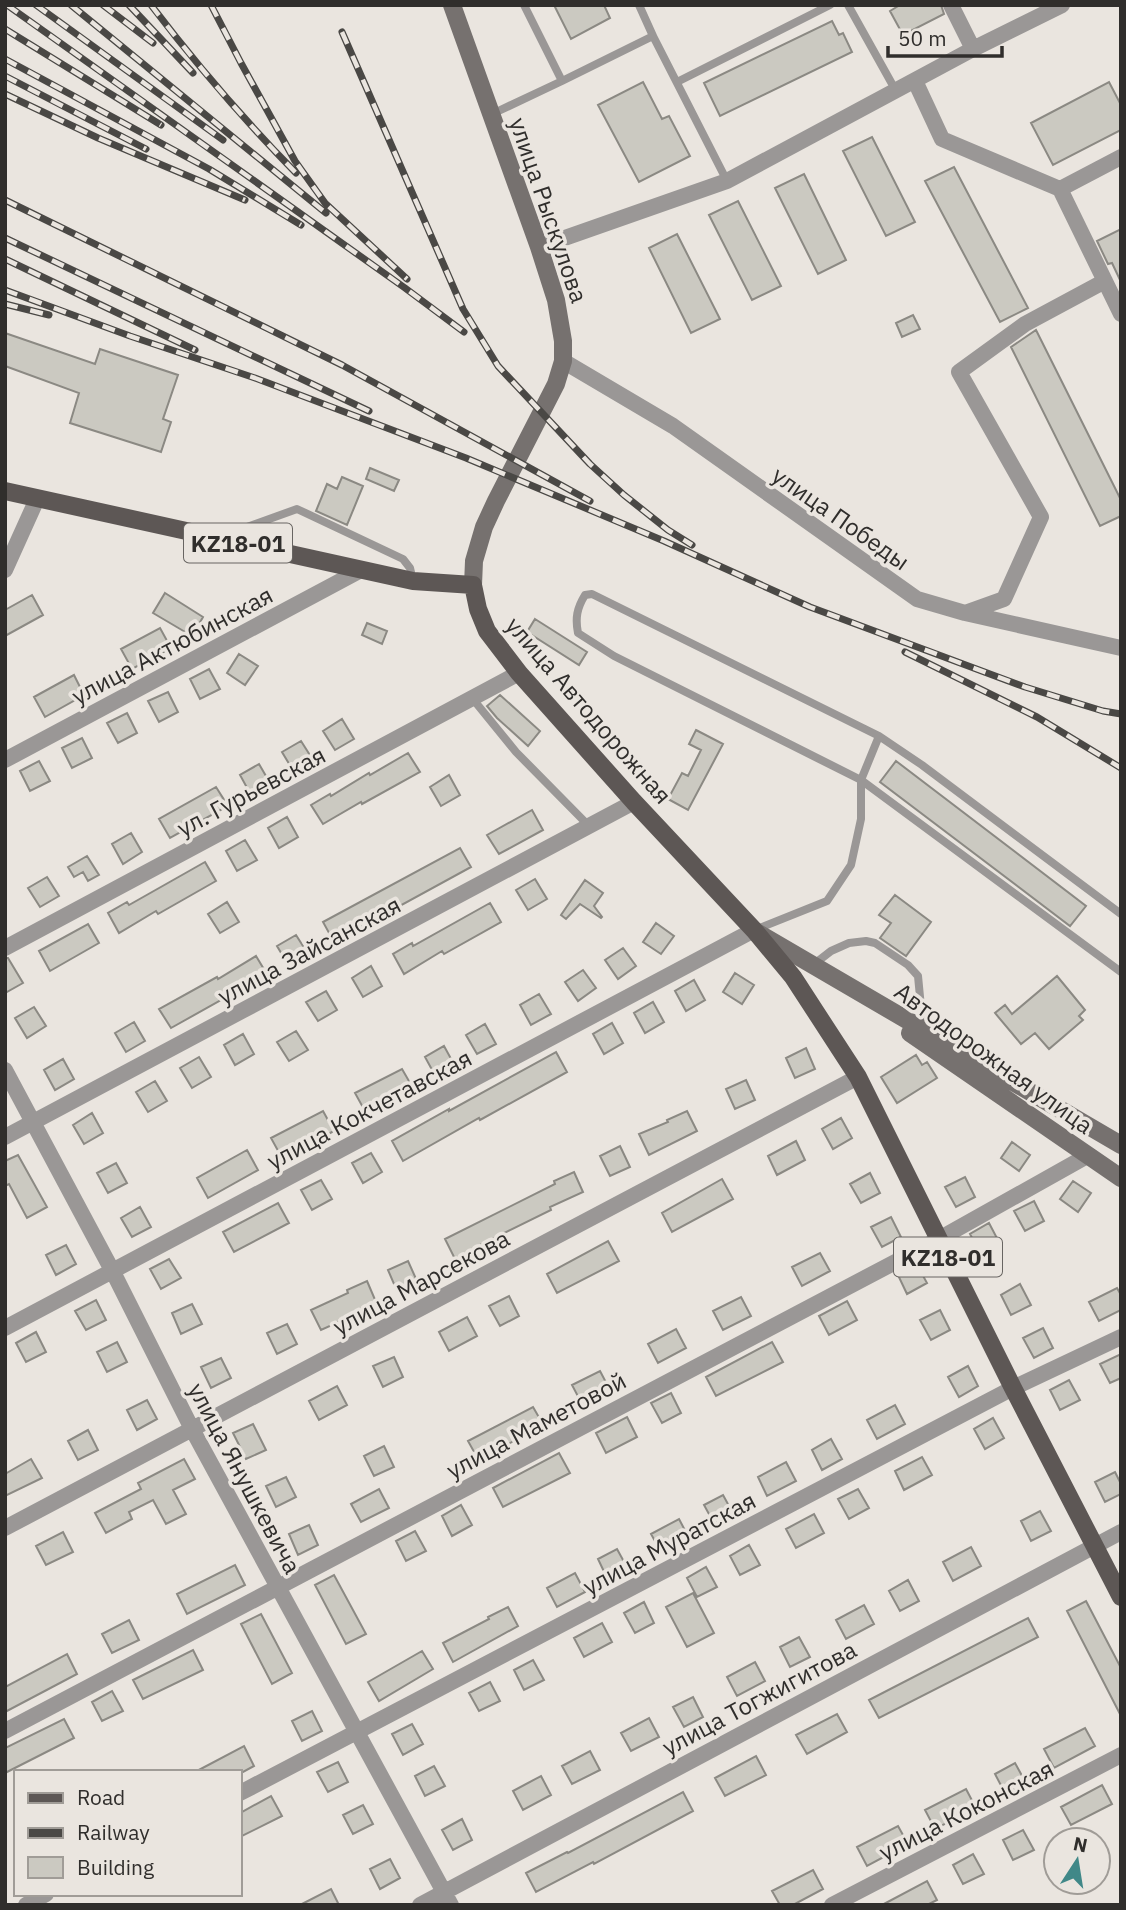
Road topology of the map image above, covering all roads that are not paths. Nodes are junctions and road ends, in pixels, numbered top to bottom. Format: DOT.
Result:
graph roads {
  1 [pos="452,5"];
  2 [pos="524,5"];
  3 [pos="639,5"];
  4 [pos="830,5"];
  5 [pos="848,5"];
  6 [pos="951,5"];
  7 [pos="1062,5"];
  8 [pos="653,36"];
  9 [pos="974,50"];
  10 [pos="562,81"];
  11 [pos="915,81"];
  12 [pos="677,82"];
  13 [pos="896,91"];
  14 [pos="491,114"];
  15 [pos="1121,157"];
  16 [pos="727,181"];
  17 [pos="1059,189"];
  18 [pos="539,247"];
  19 [pos="1105,281"];
  20 [pos="1121,314"];
  21 [pos="563,361"];
  22 [pos="5,491"];
  23 [pos="37,499"];
  24 [pos="215,538"];
  25 [pos="5,570"];
  26 [pos="361,570"];
  27 [pos="413,581"];
  28 [pos="473,585"];
  29 [pos="965,613"];
  30 [pos="1121,648"];
  31 [pos="519,673"];
  32 [pos="472,698"];
  33 [pos="880,736"];
  34 [pos="5,760"];
  35 [pos="861,780"];
  36 [pos="634,802"];
  37 [pos="589,826"];
  38 [pos="1121,914"];
  39 [pos="754,930"];
  40 [pos="5,948"];
  41 [pos="813,965"];
  42 [pos="1121,971"];
  43 [pos="873,1001"];
  44 [pos="923,1028"];
  45 [pos="5,1070"];
  46 [pos="858,1077"];
  47 [pos="33,1123"];
  48 [pos="5,1137"];
  49 [pos="1121,1145"];
  50 [pos="1087,1156"];
  51 [pos="1121,1178"];
  52 [pos="939,1239"];
  53 [pos="113,1272"];
  54 [pos="5,1328"];
  55 [pos="1121,1337"];
  56 [pos="1013,1388"];
  57 [pos="192,1429"];
  58 [pos="5,1528"];
  59 [pos="1121,1532"];
  60 [pos="1094,1546"];
  61 [pos="277,1588"];
  62 [pos="1121,1597"];
  63 [pos="5,1731"];
  64 [pos="356,1733"];
  65 [pos="1121,1755"];
  66 [pos="242,1792"];
  67 [pos="43,1896"];
  68 [pos="447,1898"];
  69 [pos="26,1905"];
  70 [pos="420,1905"];
  71 [pos="832,1905"];
  1 -- 14 [label="main road, улица Рыскулова"];
  2 -- 10 [label="lane"];
  3 -- 8 [label="lane"];
  4 -- 12 [label="lane"];
  5 -- 13 [label="lane"];
  6 -- 9 [label="street"];
  7 -- 9 [label="street"];
  8 -- 10 [label="lane"];
  8 -- 12 [label="lane"];
  9 -- 11 [label="street"];
  10 -- 14 [label="lane"];
  11 -- 13 [label="street"];
  11 -- 17 [label="street"];
  12 -- 16 [label="lane"];
  13 -- 16 [label="street"];
  14 -- 18 [label="main road, улица Рыскулова"];
  15 -- 17 [label="street"];
  16 -- 18 [label="street"];
  17 -- 19 [label="street"];
  18 -- 21 [label="main road, улица Рыскулова"];
  19 -- 20 [label="street"];
  19 -- 29 [label="street"];
  21 -- 28 [label="main road, улица Рыскулова"];
  21 -- 29 [label="street, улица Победы"];
  22 -- 23 [label="main road, KZ18-01"];
  23 -- 24 [label="main road, KZ18-01"];
  23 -- 25 [label="street"];
  24 -- 26 [label="main road, KZ18-01"];
  24 -- 27 [label="lane"];
  26 -- 27 [label="main road, KZ18-01"];
  26 -- 34 [label="street, улица Актюбинская"];
  27 -- 28 [label="main road, KZ18-01"];
  28 -- 31 [label="main road, улица Автодорожная / KZ18-01"];
  29 -- 30 [label="street, улица Победы"];
  31 -- 32 [label="street, ул. Гурьевская"];
  31 -- 36 [label="main road, улица Автодорожная / KZ18-01"];
  32 -- 37 [label="lane"];
  32 -- 40 [label="street, ул. Гурьевская"];
  33 -- 35 [label="lane"];
  33 -- 35 [label="lane"];
  33 -- 38 [label="lane"];
  35 -- 39 [label="lane"];
  35 -- 42 [label="lane"];
  36 -- 37 [label="street, улица Зайсанская"];
  36 -- 39 [label="main road, улица Автодорожная / KZ18-01"];
  37 -- 47 [label="street, улица Зайсанская"];
  39 -- 41 [label="main road, Автодорожная улица"];
  39 -- 46 [label="main road, KZ18-01"];
  39 -- 53 [label="street, улица Кокчетавская"];
  41 -- 43 [label="main road, Автодорожная улица"];
  41 -- 44 [label="lane"];
  43 -- 44 [label="main road, Автодорожная улица"];
  43 -- 50 [label="main road, Автодорожная улица"];
  44 -- 49 [label="main road, Автодорожная улица"];
  45 -- 47 [label="street, улица Янушкевича"];
  46 -- 52 [label="main road, KZ18-01"];
  46 -- 57 [label="street, улица Марсекова"];
  47 -- 48 [label="street, улица Зайсанская"];
  47 -- 53 [label="street, улица Янушкевича"];
  50 -- 51 [label="main road, Автодорожная улица"];
  50 -- 52 [label="street, улица Маметовой"];
  52 -- 56 [label="main road, KZ18-01"];
  52 -- 61 [label="street, улица Маметовой"];
  53 -- 54 [label="street, улица Кокчетавская"];
  53 -- 57 [label="street, улица Янушкевича"];
  55 -- 56 [label="street, улица Муратская"];
  56 -- 60 [label="main road, KZ18-01"];
  56 -- 64 [label="street, улица Муратская"];
  57 -- 58 [label="street, улица Марсекова"];
  57 -- 61 [label="street, улица Янушкевича"];
  59 -- 60 [label="street, улица Тогжигитова"];
  60 -- 62 [label="main road, KZ18-01"];
  60 -- 68 [label="street, улица Тогжигитова"];
  61 -- 63 [label="street, улица Маметовой"];
  61 -- 64 [label="street, улица Янушкевича"];
  64 -- 66 [label="street, улица Муратская"];
  64 -- 68 [label="street, улица Янушкевича"];
  65 -- 71 [label="street, улица Коконская"];
  67 -- 69 [label="street"];
  68 -- 70 [label="street, улица Тогжигитова"];
}
